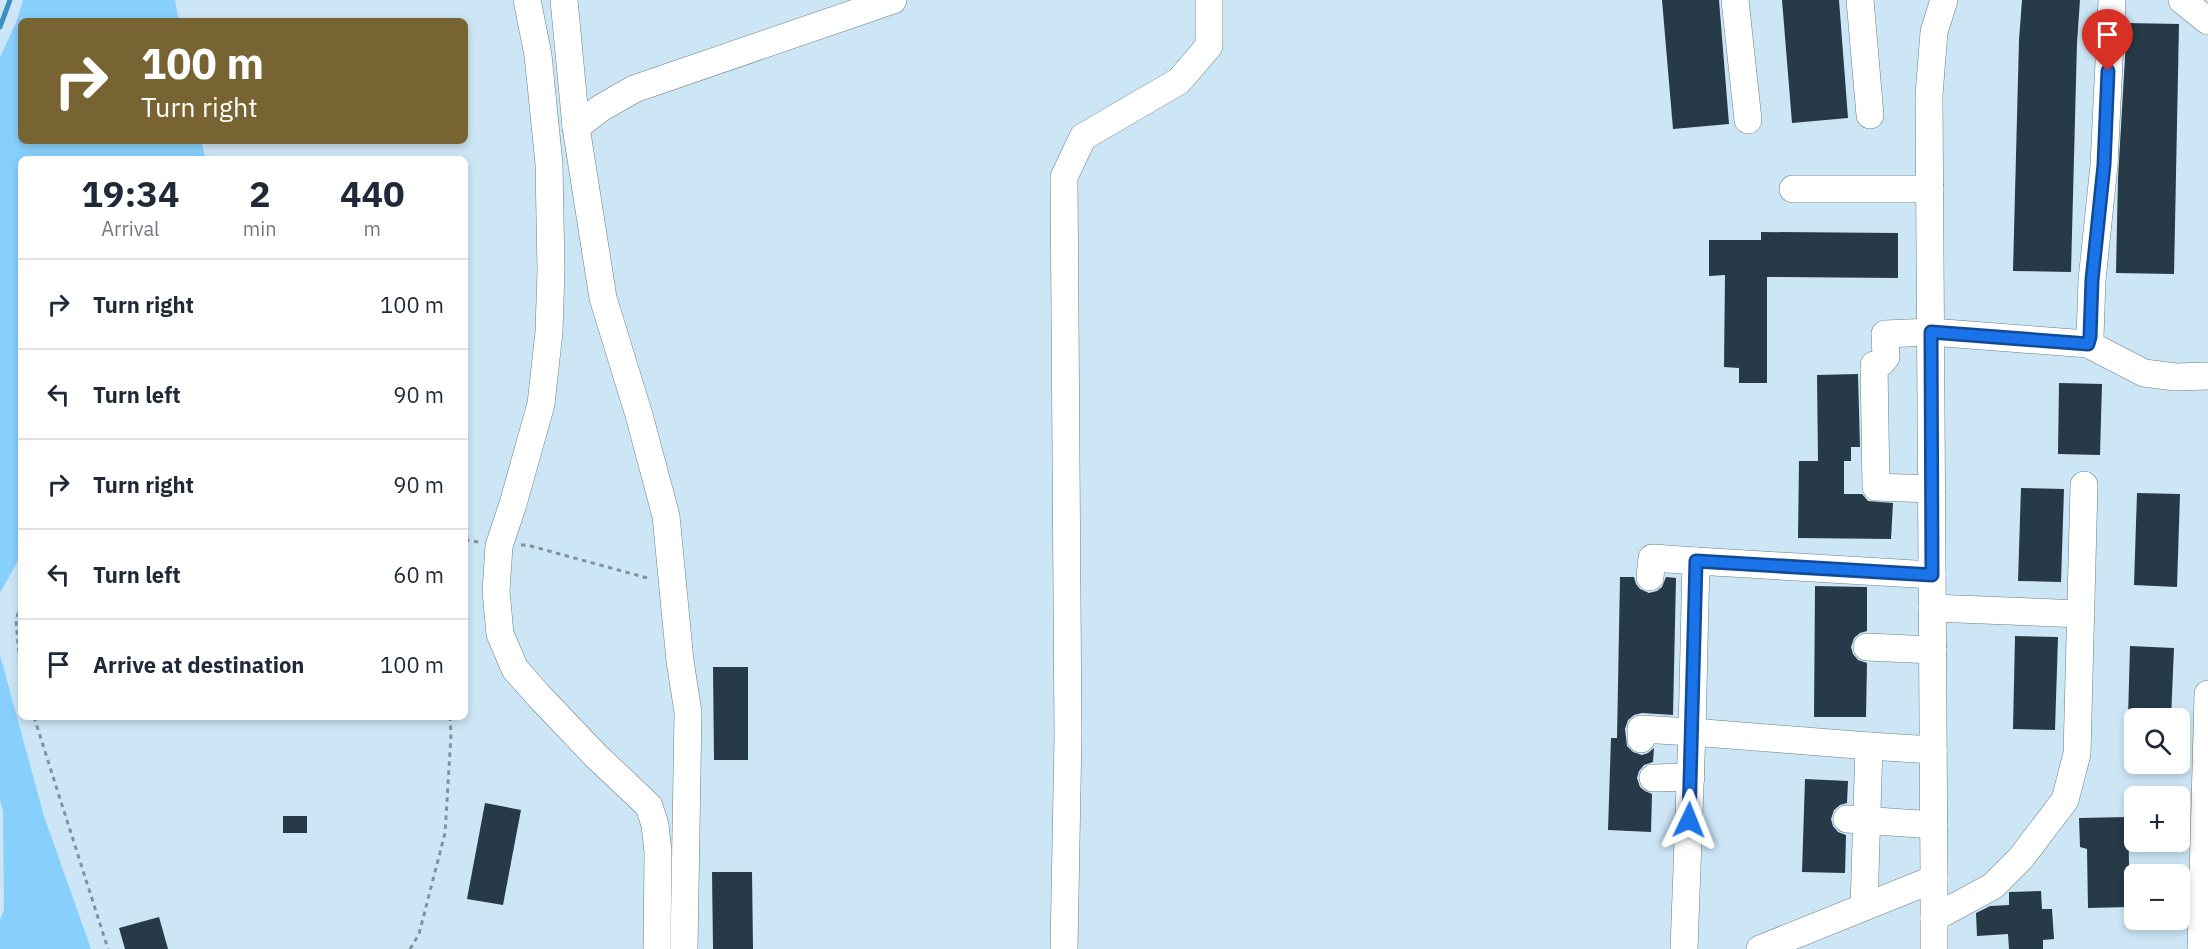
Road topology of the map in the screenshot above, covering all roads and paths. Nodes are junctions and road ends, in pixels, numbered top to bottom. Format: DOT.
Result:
graph roads {
  1 [pos="527,0"];
  2 [pos="564,0"];
  3 [pos="893,0"];
  4 [pos="1209,0"];
  5 [pos="1735,0"];
  6 [pos="1860,0"];
  7 [pos="1944,0"];
  8 [pos="2112,0"];
  9 [pos="2182,0"];
  10 [pos="2208,21"];
  11 [pos="1870,115"];
  12 [pos="1748,120"];
  13 [pos="576,127"];
  14 [pos="1792,189"];
  15 [pos="1930,189"];
  16 [pos="1931,332"];
  17 [pos="2088,344"];
  18 [pos="2208,376"];
  19 [pos="2084,485"];
  20 [pos="1932,489"];
  21 [pos="468,541"];
  22 [pos="499,546"];
  23 [pos="1696,561"];
  24 [pos="1932,575"];
  25 [pos="1650,577"];
  26 [pos="673,585"];
  27 [pos="1932,608"];
  28 [pos="18,614"];
  29 [pos="2080,614"];
  30 [pos="18,643"];
  31 [pos="1867,647"];
  32 [pos="1933,650"];
  33 [pos="2208,694"];
  34 [pos="35,720"];
  35 [pos="450,720"];
  36 [pos="1692,732"];
  37 [pos="1641,739"];
  38 [pos="1869,746"];
  39 [pos="1933,750"];
  40 [pos="1691,777"];
  41 [pos="1653,778"];
  42 [pos="1857,820"];
  43 [pos="1934,825"];
  44 [pos="1934,879"];
  45 [pos="1864,907"];
  46 [pos="1934,918"];
  47 [pos="108,949"];
  48 [pos="410,949"];
  49 [pos="657,949"];
  50 [pos="684,949"];
  51 [pos="1064,949"];
  52 [pos="1684,949"];
  53 [pos="1760,949"];
  54 [pos="1934,949"];
  55 [pos="2201,949"];
  1 -- 22 [label="street"];
  2 -- 13 [label="street"];
  3 -- 13 [label="street"];
  4 -- 51 [label="street"];
  5 -- 12 [label="street"];
  6 -- 11 [label="street"];
  7 -- 15 [label="street"];
  8 -- 17 [label="street"];
  9 -- 10 [label="street"];
  13 -- 26 [label="street"];
  14 -- 15 [label="street"];
  15 -- 16 [label="street"];
  16 -- 17 [label="street"];
  16 -- 20 [label="street"];
  16 -- 20 [label="street"];
  17 -- 18 [label="street"];
  19 -- 29 [label="street"];
  20 -- 24 [label="street"];
  21 -- 22 [label="path"];
  22 -- 26 [label="path"];
  22 -- 49 [label="street"];
  23 -- 24 [label="street"];
  23 -- 25 [label="street"];
  23 -- 36 [label="street"];
  24 -- 27 [label="street"];
  26 -- 50 [label="street"];
  27 -- 29 [label="street"];
  27 -- 32 [label="street"];
  28 -- 30 [label="path"];
  29 -- 46 [label="street"];
  31 -- 32 [label="street"];
  32 -- 39 [label="street"];
  33 -- 55 [label="street"];
  34 -- 47 [label="path"];
  35 -- 48 [label="path"];
  36 -- 37 [label="street"];
  36 -- 38 [label="street"];
  36 -- 40 [label="street"];
  38 -- 39 [label="street"];
  38 -- 42 [label="street"];
  39 -- 43 [label="street"];
  40 -- 41 [label="street"];
  40 -- 52 [label="street"];
  42 -- 43 [label="street"];
  42 -- 45 [label="street"];
  43 -- 44 [label="street"];
  44 -- 45 [label="street"];
  44 -- 46 [label="street"];
  45 -- 53 [label="street"];
  46 -- 54 [label="street"];
}
